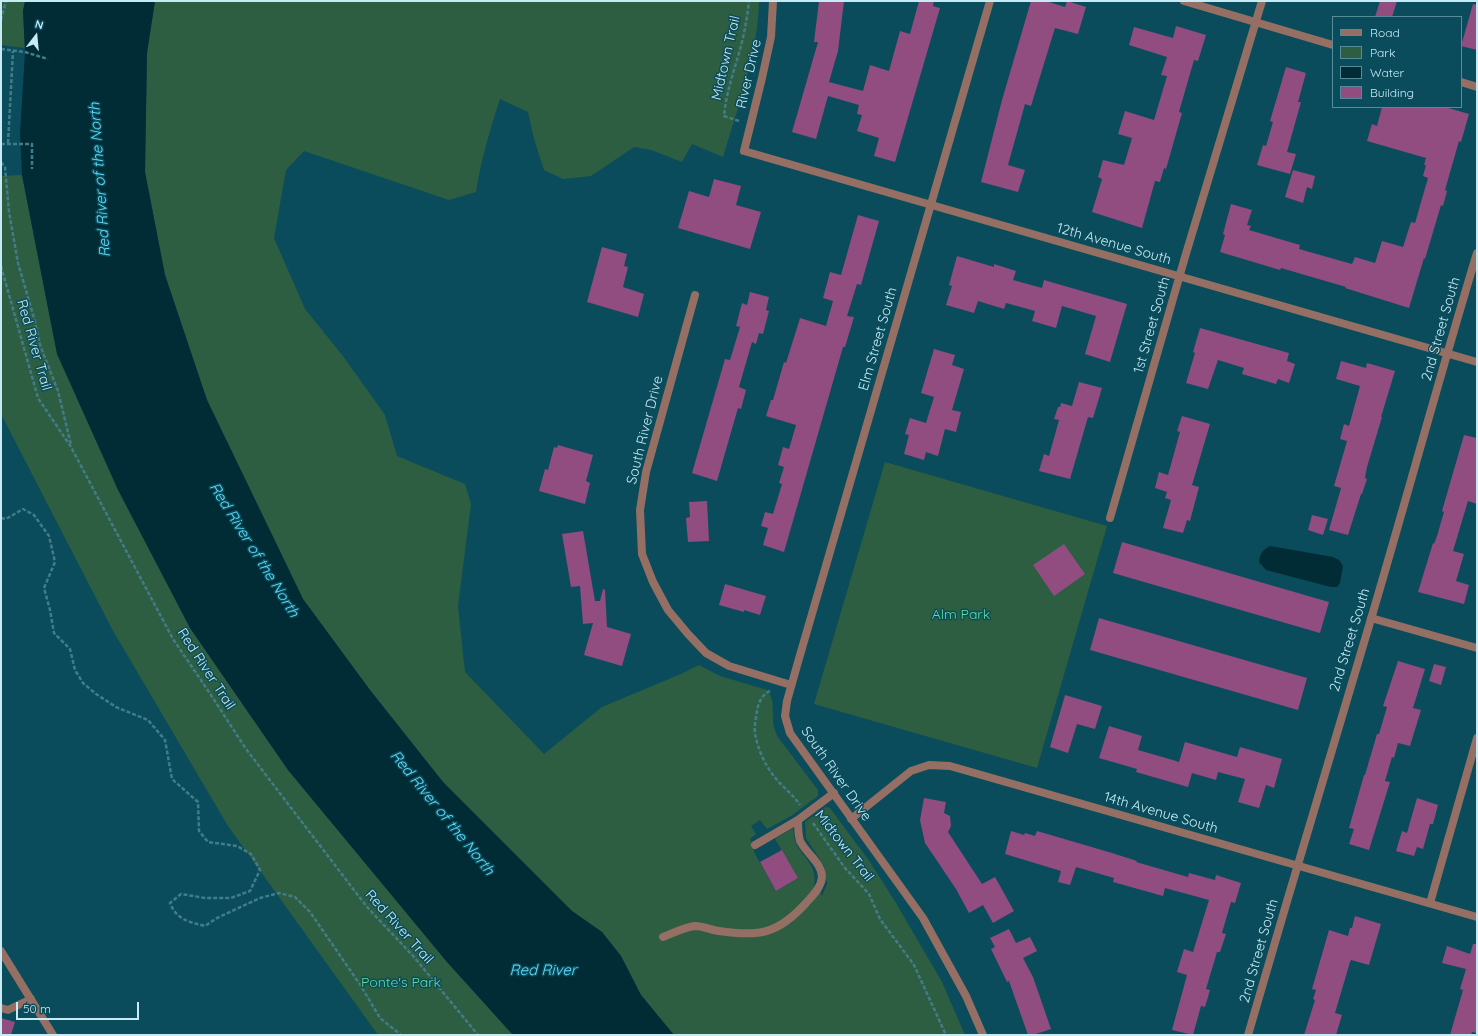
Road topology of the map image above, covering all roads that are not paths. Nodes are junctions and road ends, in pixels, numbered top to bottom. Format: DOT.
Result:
graph roads {
  1 [pos="773,1"];
  2 [pos="990,1"];
  3 [pos="1184,1"];
  4 [pos="1262,1"];
  5 [pos="1256,22"];
  6 [pos="1332,45"];
  7 [pos="1462,82"];
  8 [pos="1477,87"];
  9 [pos="744,151"];
  10 [pos="931,204"];
  11 [pos="1477,253"];
  12 [pos="1180,276"];
  13 [pos="695,295"];
  14 [pos="1447,353"];
  15 [pos="1477,362"];
  16 [pos="1110,518"];
  17 [pos="1371,618"];
  18 [pos="1477,648"];
  19 [pos="791,685"];
  20 [pos="1477,738"];
  21 [pos="834,793"];
  22 [pos="851,819"];
  23 [pos="798,820"];
  24 [pos="755,844"];
  25 [pos="1297,865"];
  26 [pos="1430,903"];
  27 [pos="1477,917"];
  28 [pos="663,937"];
  29 [pos="1,951"];
  30 [pos="31,999"];
  31 [pos="1,1008"];
  32 [pos="53,1035"];
  33 [pos="983,1035"];
  34 [pos="1248,1035"];
  1 -- 9 [label="street, River Drive"];
  2 -- 10 [label="street, Elm Street South"];
  3 -- 5 [label="street"];
  4 -- 5 [label="street, 1st Street South"];
  5 -- 6 [label="street"];
  5 -- 12 [label="street, 1st Street South"];
  7 -- 8 [label="street"];
  9 -- 10 [label="street, 12th Avenue South"];
  10 -- 12 [label="street, 12th Avenue South"];
  10 -- 19 [label="street, Elm Street South"];
  11 -- 14 [label="street, 2nd Street South"];
  12 -- 14 [label="street, 12th Avenue South"];
  12 -- 16 [label="street, 1st Street South"];
  13 -- 19 [label="street, South River Drive"];
  14 -- 15 [label="street, 12th Avenue South"];
  14 -- 17 [label="street, 2nd Street South"];
  17 -- 18 [label="street"];
  17 -- 25 [label="street, 2nd Street South"];
  19 -- 21 [label="street, South River Drive"];
  20 -- 26 [label="street"];
  21 -- 22 [label="street, South River Drive"];
  21 -- 23 [label="street"];
  22 -- 25 [label="street, 14th Avenue South"];
  22 -- 33 [label="street, South River Drive"];
  23 -- 24 [label="street"];
  23 -- 28 [label="street"];
  25 -- 26 [label="street, 14th Avenue South"];
  25 -- 34 [label="street, 2nd Street South"];
  26 -- 27 [label="street, 14th Avenue South"];
  29 -- 30 [label="street"];
  30 -- 31 [label="street"];
  30 -- 32 [label="street"];
}
